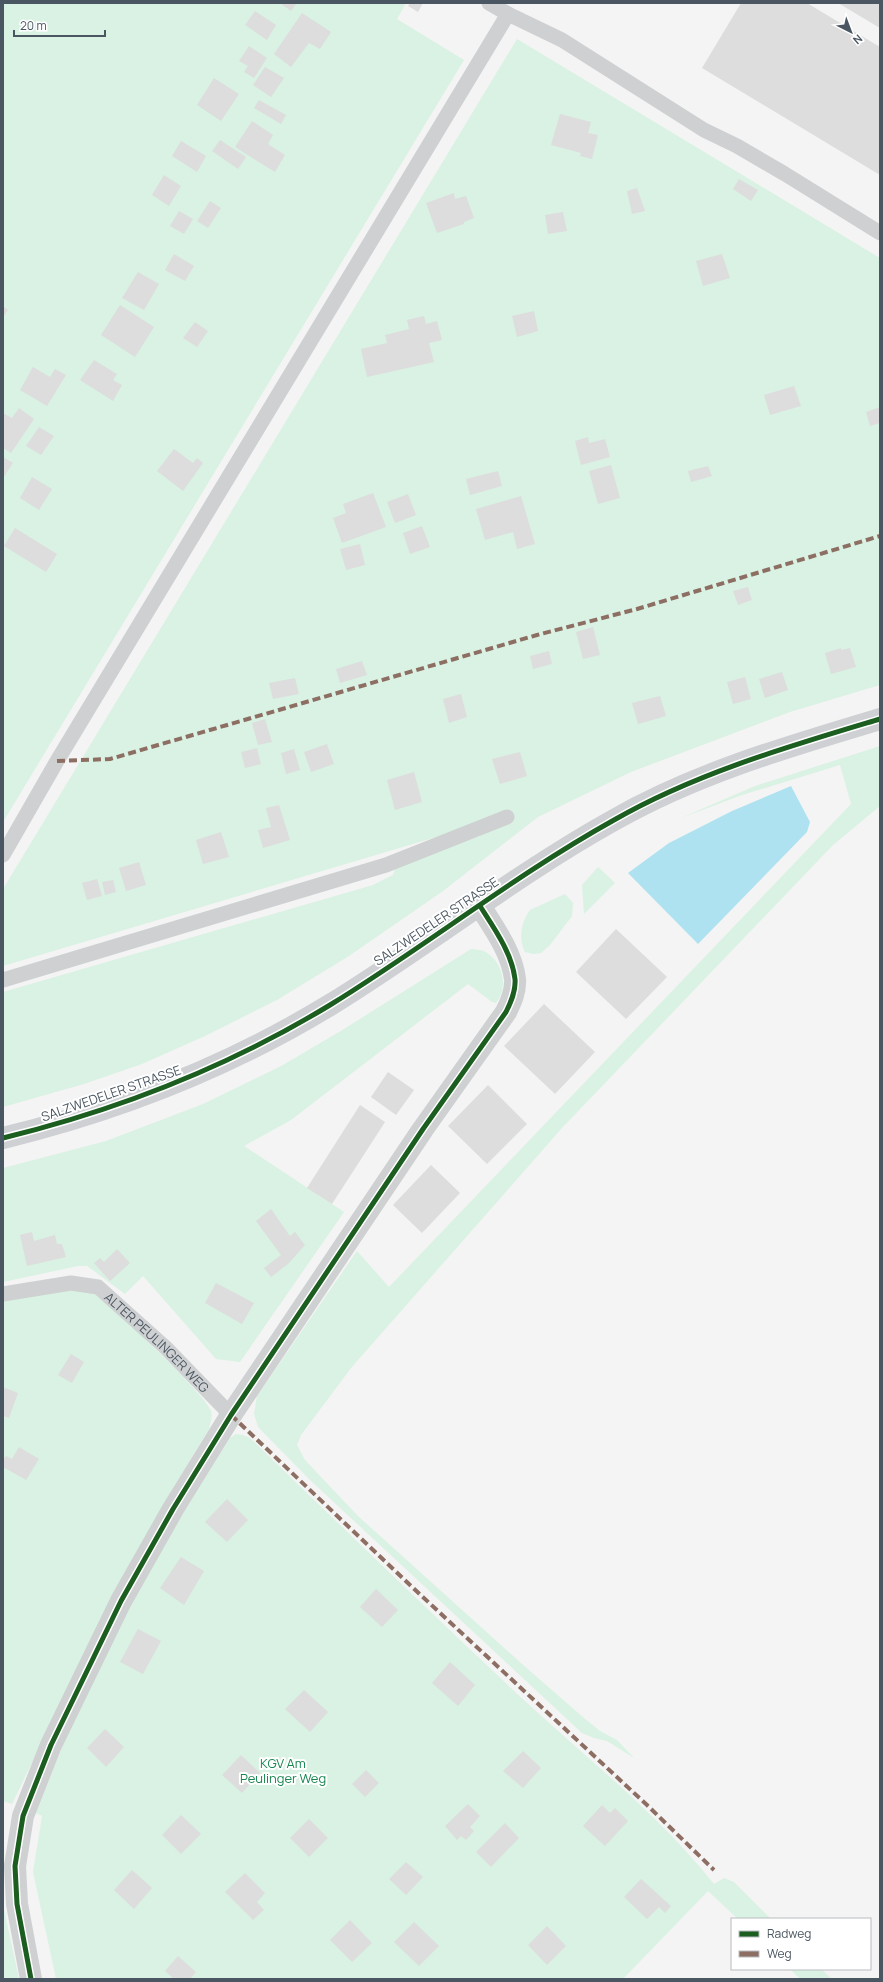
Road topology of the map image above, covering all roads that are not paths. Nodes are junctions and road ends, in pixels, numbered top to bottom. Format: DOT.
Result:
graph roads {
  1 [pos="490,3"];
  2 [pos="508,14"];
  3 [pos="880,233"];
  4 [pos="880,719"];
  5 [pos="507,817"];
  6 [pos="3,855"];
  7 [pos="480,906"];
  8 [pos="3,980"];
  9 [pos="3,1138"];
  10 [pos="3,1294"];
  11 [pos="231,1415"];
  12 [pos="31,1979"];
  1 -- 2 [label="lane"];
  2 -- 3 [label="lane"];
  2 -- 6 [label="lane"];
  4 -- 7 [label="main road, SALZWEDELER STRASSE"];
  5 -- 8 [label="lane"];
  7 -- 9 [label="main road, SALZWEDELER STRASSE"];
  7 -- 11 [label="street"];
  10 -- 11 [label="lane, ALTER PEULINGER WEG"];
  11 -- 12 [label="street"];
}
